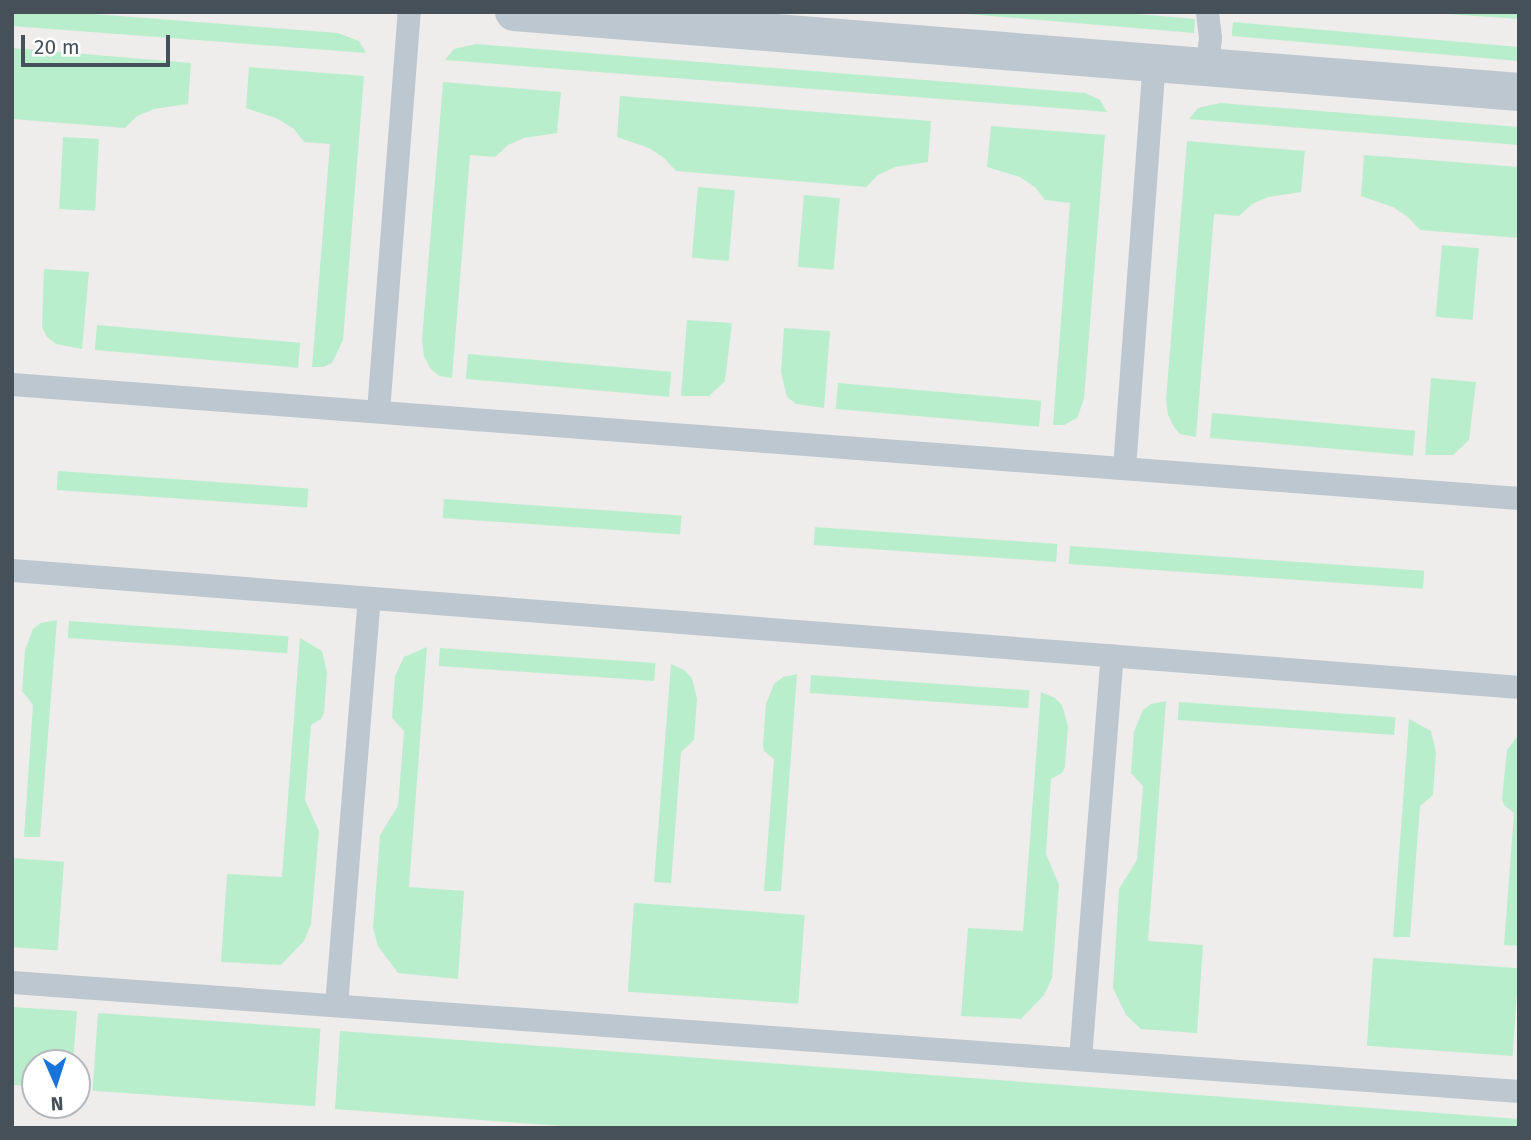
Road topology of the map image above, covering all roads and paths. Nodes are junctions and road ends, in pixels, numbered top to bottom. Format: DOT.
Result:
graph roads {
  1 [pos="409,12"];
  2 [pos="514,12"];
  3 [pos="1207,12"];
  4 [pos="1154,62"];
  5 [pos="1207,66"];
  6 [pos="1519,92"];
  7 [pos="12,384"];
  8 [pos="378,411"];
  9 [pos="1124,468"];
  10 [pos="1519,498"];
  11 [pos="12,570"];
  12 [pos="369,598"];
  13 [pos="1112,655"];
  14 [pos="1519,687"];
  15 [pos="12,982"];
  16 [pos="337,1005"];
  17 [pos="1080,1058"];
  18 [pos="1519,1091"];
  1 -- 8 [label="lane"];
  2 -- 4 [label="street"];
  3 -- 5 [label="lane"];
  4 -- 5 [label="street"];
  4 -- 9 [label="lane"];
  5 -- 6 [label="street"];
  7 -- 8 [label="lane"];
  8 -- 9 [label="lane"];
  9 -- 10 [label="lane"];
  11 -- 12 [label="lane"];
  12 -- 13 [label="lane"];
  12 -- 16 [label="lane"];
  13 -- 14 [label="lane"];
  13 -- 17 [label="lane"];
  15 -- 16 [label="lane"];
  16 -- 17 [label="lane"];
  17 -- 18 [label="lane"];
}
